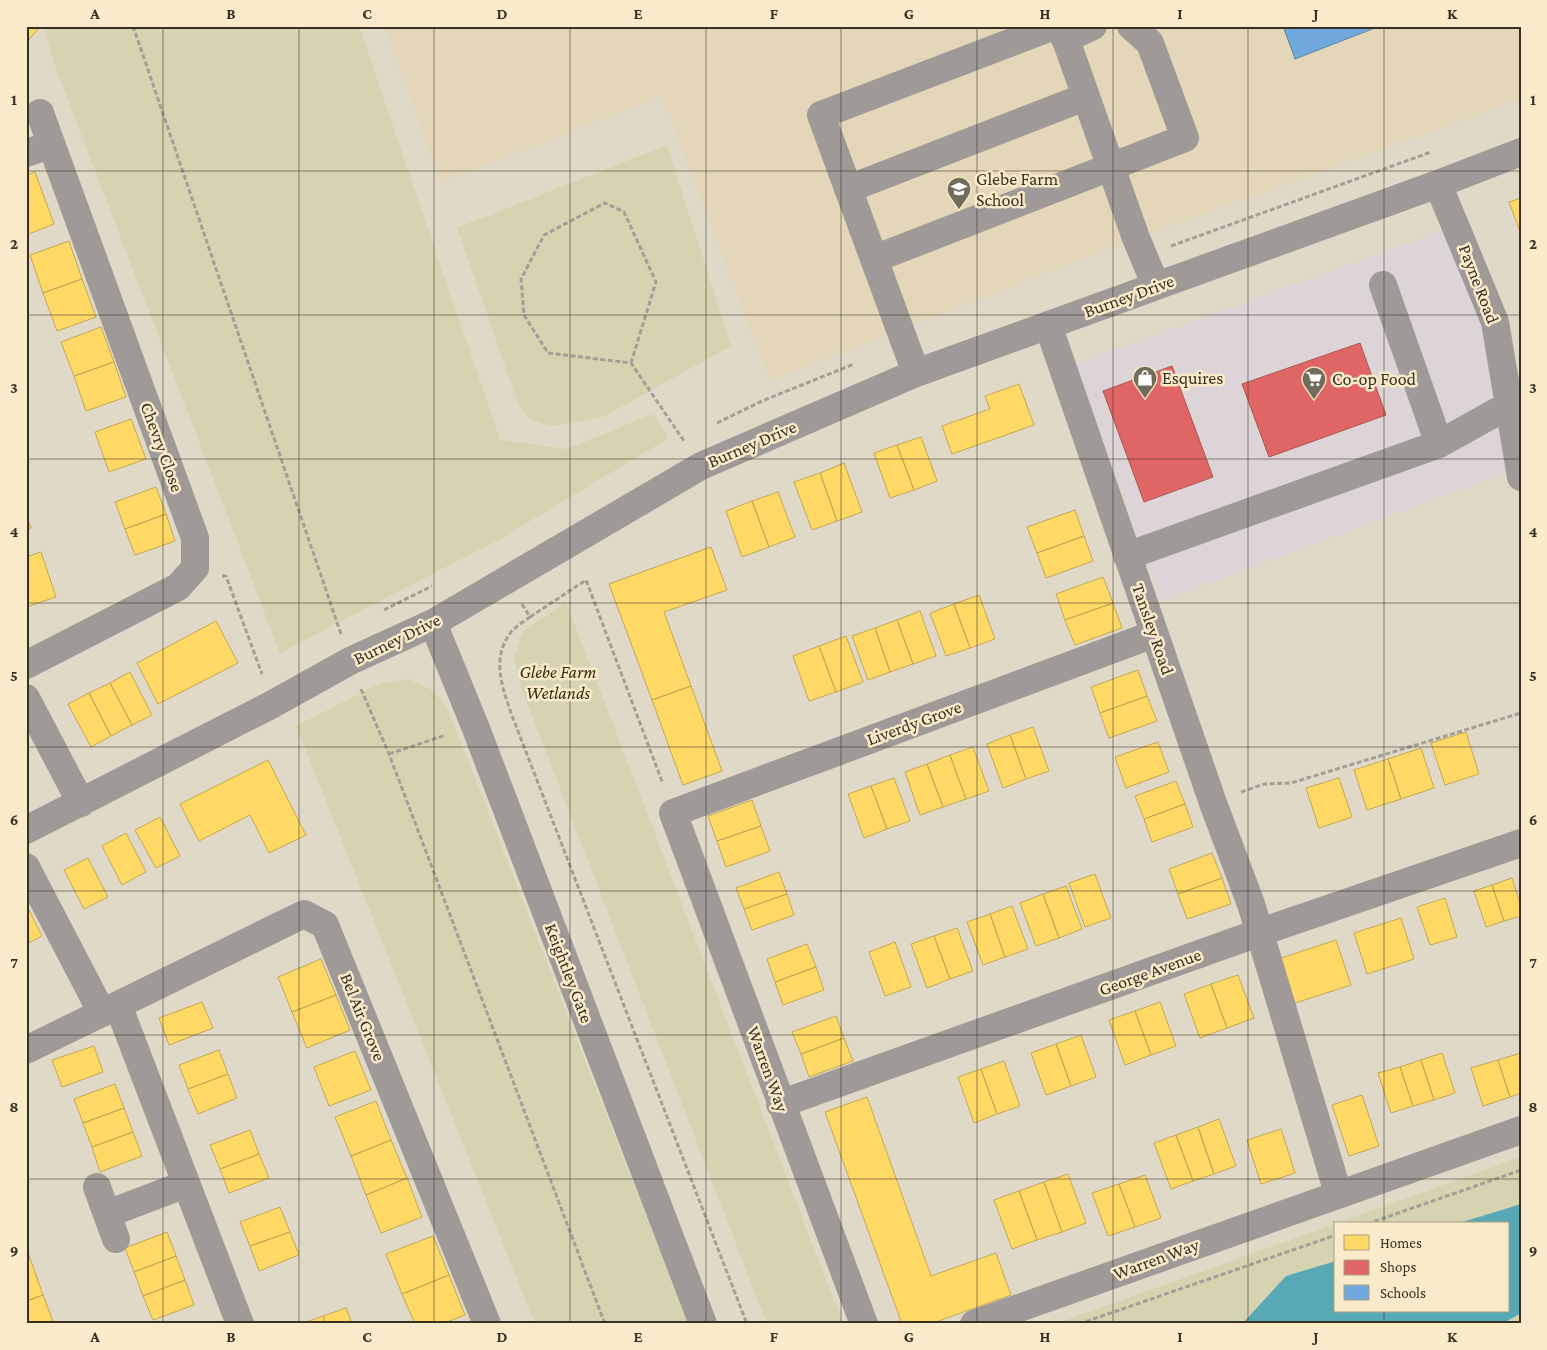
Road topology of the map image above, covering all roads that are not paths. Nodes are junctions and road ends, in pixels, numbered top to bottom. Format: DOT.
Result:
graph roads {
  1 [pos="1093,26"];
  2 [pos="1131,26"];
  3 [pos="1060,30"];
  4 [pos="1086,97"];
  5 [pos="40,113"];
  6 [pos="39,149"];
  7 [pos="1521,152"];
  8 [pos="1110,166"];
  9 [pos="1438,184"];
  10 [pos="848,189"];
  11 [pos="874,259"];
  12 [pos="1382,285"];
  13 [pos="1156,286"];
  14 [pos="1048,325"];
  15 [pos="916,373"];
  16 [pos="1509,405"];
  17 [pos="1439,444"];
  18 [pos="1521,477"];
  19 [pos="1127,556"];
  20 [pos="433,623"];
  21 [pos="1154,634"];
  22 [pos="26,665"];
  23 [pos="26,698"];
  24 [pos="81,803"];
  25 [pos="674,813"];
  26 [pos="26,830"];
  27 [pos="1521,843"];
  28 [pos="26,867"];
  29 [pos="1258,933"];
  30 [pos="110,1009"];
  31 [pos="26,1050"];
  32 [pos="780,1104"];
  33 [pos="1521,1130"];
  34 [pos="186,1184"];
  35 [pos="97,1187"];
  36 [pos="1338,1193"];
  37 [pos="240,1324"];
  38 [pos="487,1324"];
  39 [pos="703,1324"];
  40 [pos="864,1324"];
  41 [pos="974,1324"];
  1 -- 3 [label="street"];
  2 -- 8 [label="street"];
  3 -- 4 [label="street"];
  3 -- 10 [label="street"];
  4 -- 8 [label="street"];
  4 -- 10 [label="street"];
  5 -- 6 [label="street, Chevry Close"];
  6 -- 22 [label="street, Chevry Close"];
  7 -- 9 [label="street, Burney Drive"];
  8 -- 11 [label="street"];
  8 -- 13 [label="street"];
  9 -- 13 [label="street, Burney Drive"];
  9 -- 16 [label="street, Payne Road"];
  10 -- 11 [label="street"];
  11 -- 15 [label="street"];
  12 -- 17 [label="street"];
  13 -- 14 [label="street, Burney Drive"];
  14 -- 15 [label="street, Burney Drive"];
  14 -- 19 [label="street, Tansley Road"];
  15 -- 20 [label="street, Burney Drive"];
  16 -- 17 [label="street"];
  16 -- 18 [label="street, Payne Road"];
  17 -- 19 [label="street"];
  19 -- 21 [label="street, Tansley Road"];
  20 -- 24 [label="street, Burney Drive"];
  20 -- 39 [label="street, Keightley Gate"];
  21 -- 25 [label="street, Liverdy Grove"];
  21 -- 29 [label="street, Tansley Road"];
  23 -- 24 [label="street"];
  24 -- 26 [label="street, Burney Drive"];
  25 -- 32 [label="street, Warren Way"];
  27 -- 29 [label="street, George Avenue"];
  28 -- 30 [label="street"];
  29 -- 32 [label="street, George Avenue"];
  29 -- 36 [label="street"];
  30 -- 31 [label="street"];
  30 -- 34 [label="street"];
  30 -- 38 [label="street, Bel Air Grove"];
  32 -- 40 [label="street, Warren Way"];
  33 -- 36 [label="street, Warren Way"];
  34 -- 35 [label="street"];
  34 -- 37 [label="street"];
  36 -- 41 [label="street, Warren Way"];
}
